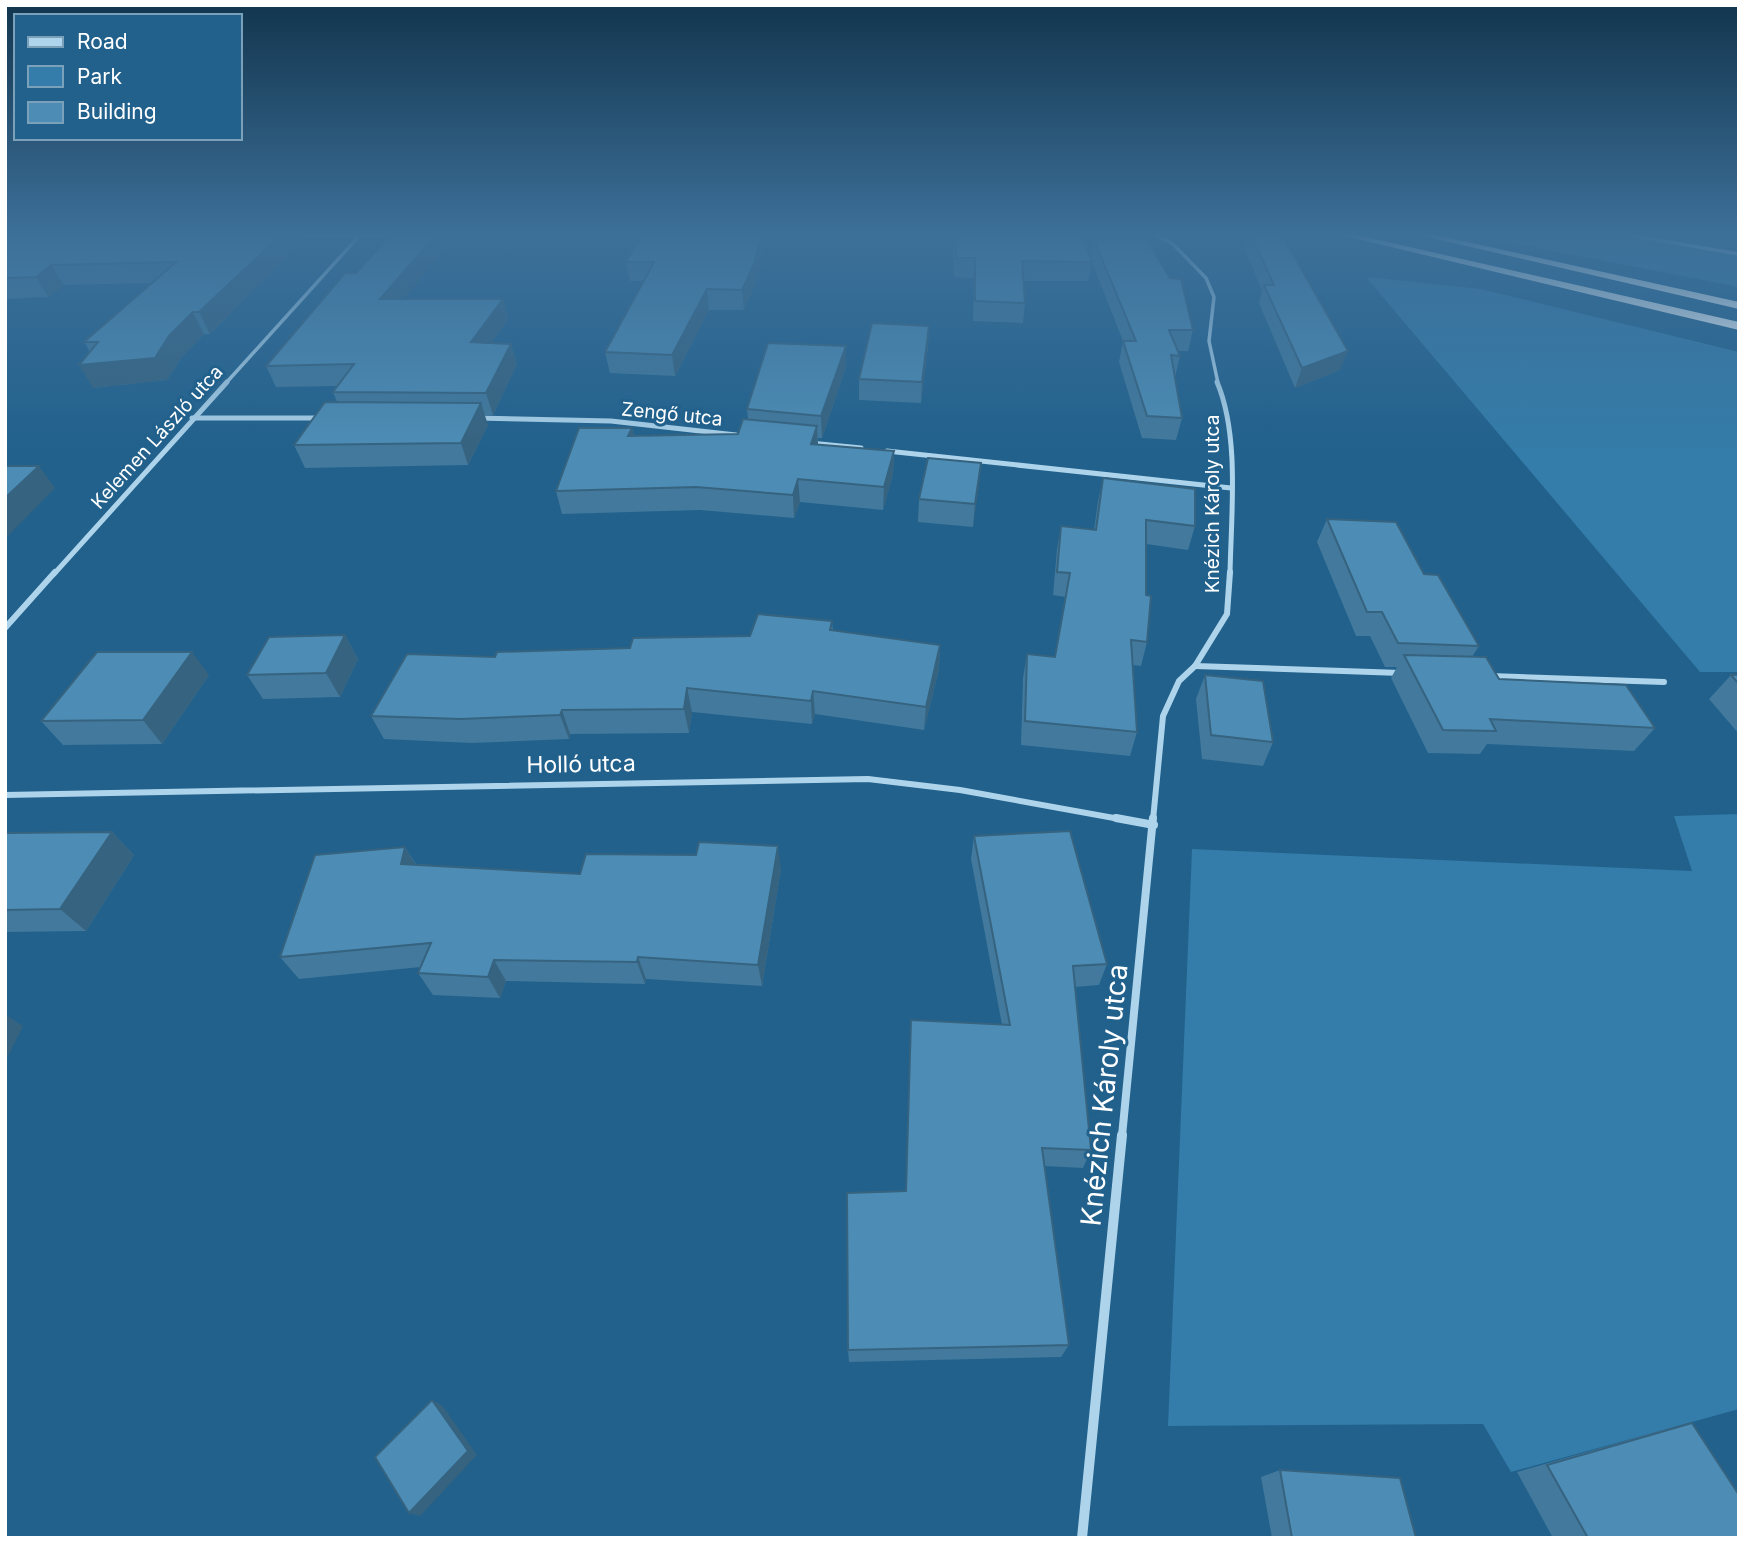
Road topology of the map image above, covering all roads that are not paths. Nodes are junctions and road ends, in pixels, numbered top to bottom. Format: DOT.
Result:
graph roads {
  1 [pos="294,307"];
  2 [pos="1213,307"];
  3 [pos="1658,307"];
  4 [pos="1739,326"];
  5 [pos="192,418"];
  6 [pos="326,418"];
  7 [pos="475,418"];
  8 [pos="744,436"];
  9 [pos="797,442"];
  10 [pos="864,449"];
  11 [pos="877,450"];
  12 [pos="1231,488"];
  13 [pos="5,628"];
  14 [pos="1195,666"];
  15 [pos="1416,674"];
  16 [pos="1485,676"];
  17 [pos="1664,682"];
  18 [pos="5,795"];
  19 [pos="1154,825"];
  20 [pos="1083,1538"];
  1 -- 5 [label="street, Kelemen László utca"];
  2 -- 12 [label="street, Knézich Károly utca"];
  3 -- 4 [label="highway"];
  5 -- 6 [label="street"];
  5 -- 13 [label="street, Kelemen László utca"];
  7 -- 8 [label="street, Zengő utca"];
  9 -- 10 [label="street"];
  11 -- 12 [label="street"];
  12 -- 14 [label="street, Knézich Károly utca"];
  14 -- 15 [label="street"];
  14 -- 19 [label="street, Knézich Károly utca"];
  16 -- 17 [label="street"];
  18 -- 19 [label="street, Holló utca"];
  19 -- 20 [label="street, Knézich Károly utca"];
}
